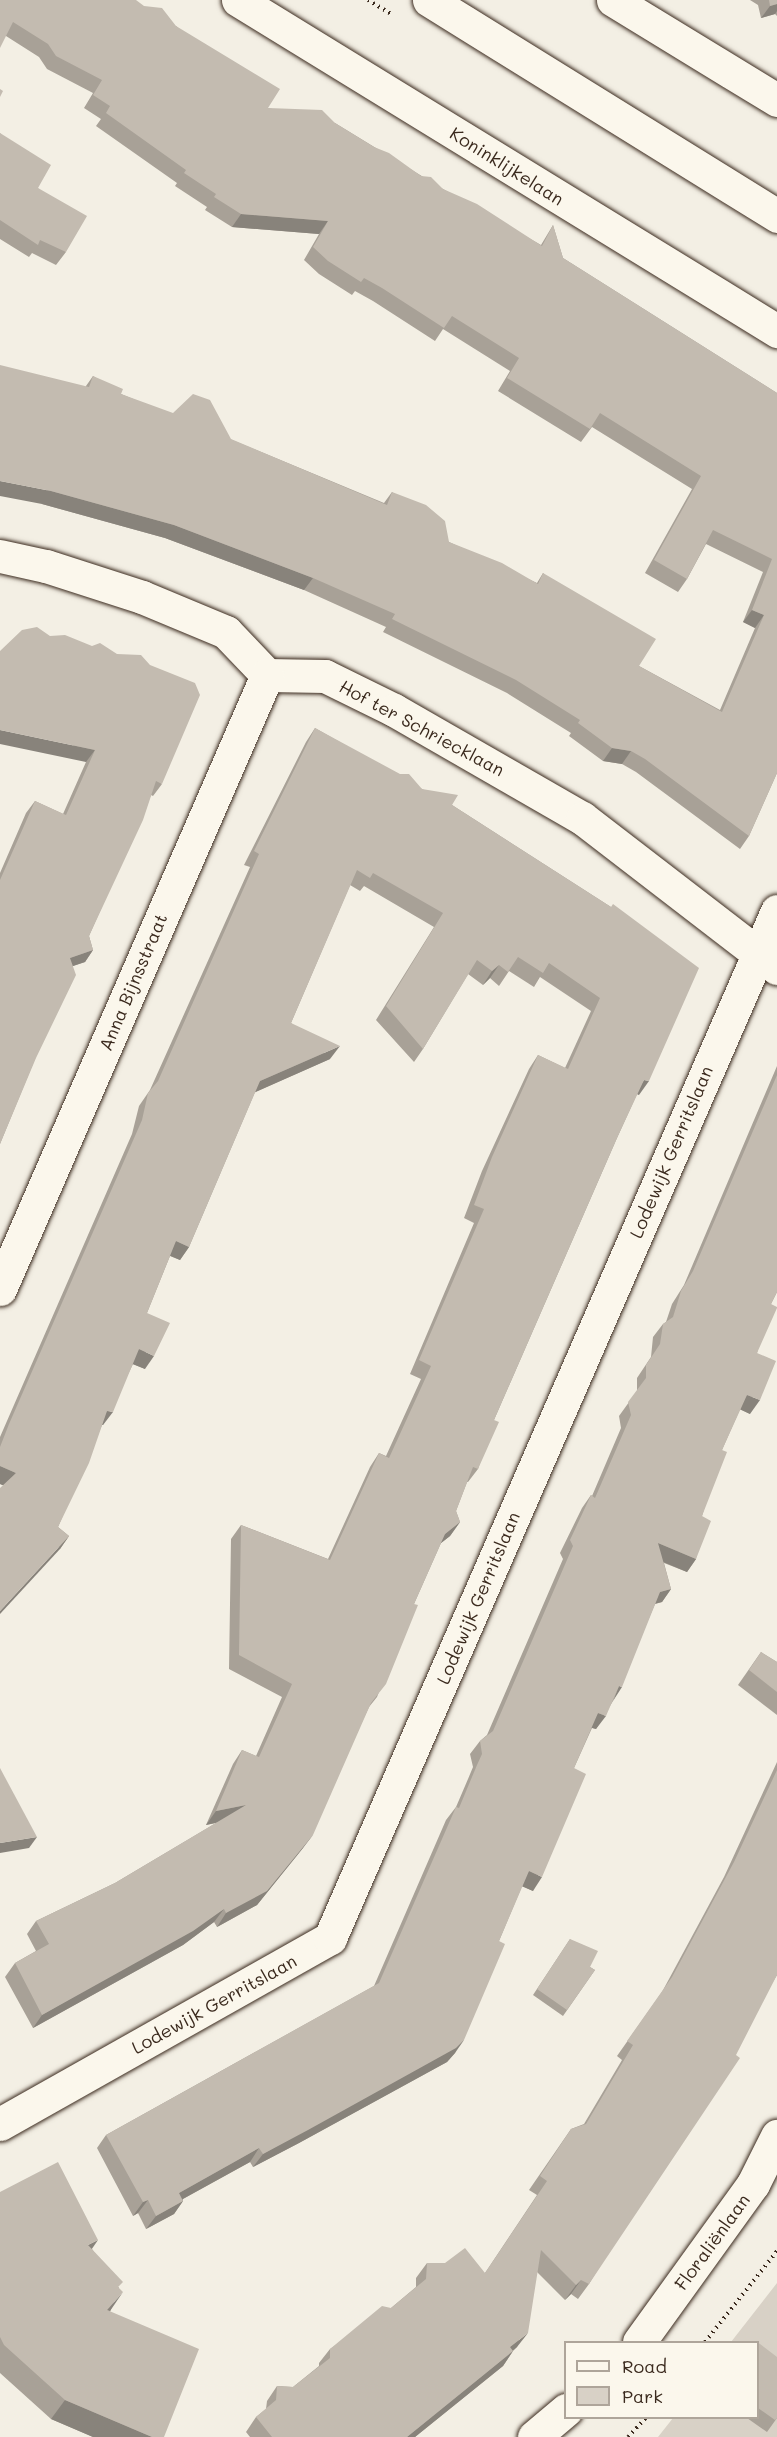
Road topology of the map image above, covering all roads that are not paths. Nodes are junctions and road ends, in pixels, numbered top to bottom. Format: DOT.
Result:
graph roads {
  1 [pos="237,0"];
  2 [pos="429,0"];
  3 [pos="613,0"];
  4 [pos="777,100"];
  5 [pos="777,216"];
  6 [pos="777,331"];
  7 [pos="0,556"];
  8 [pos="267,675"];
  9 [pos="777,911"];
  10 [pos="768,960"];
  11 [pos="0,1288"];
  12 [pos="0,2124"];
  13 [pos="777,2136"];
  14 [pos="640,2341"];
  15 [pos="564,2412"];
  16 [pos="534,2437"];
  1 -- 6 [label="street, Koninklijkelaan"];
  2 -- 5 [label="street"];
  3 -- 4 [label="street"];
  7 -- 8 [label="street"];
  8 -- 10 [label="street, Hof ter Schriecklaan"];
  8 -- 11 [label="street, Anna Bijnsstraat"];
  9 -- 10 [label="street, Lodewijk Gerritslaan"];
  10 -- 12 [label="street, Lodewijk Gerritslaan"];
  13 -- 14 [label="street, Floraliënlaan"];
  15 -- 16 [label="street"];
}
